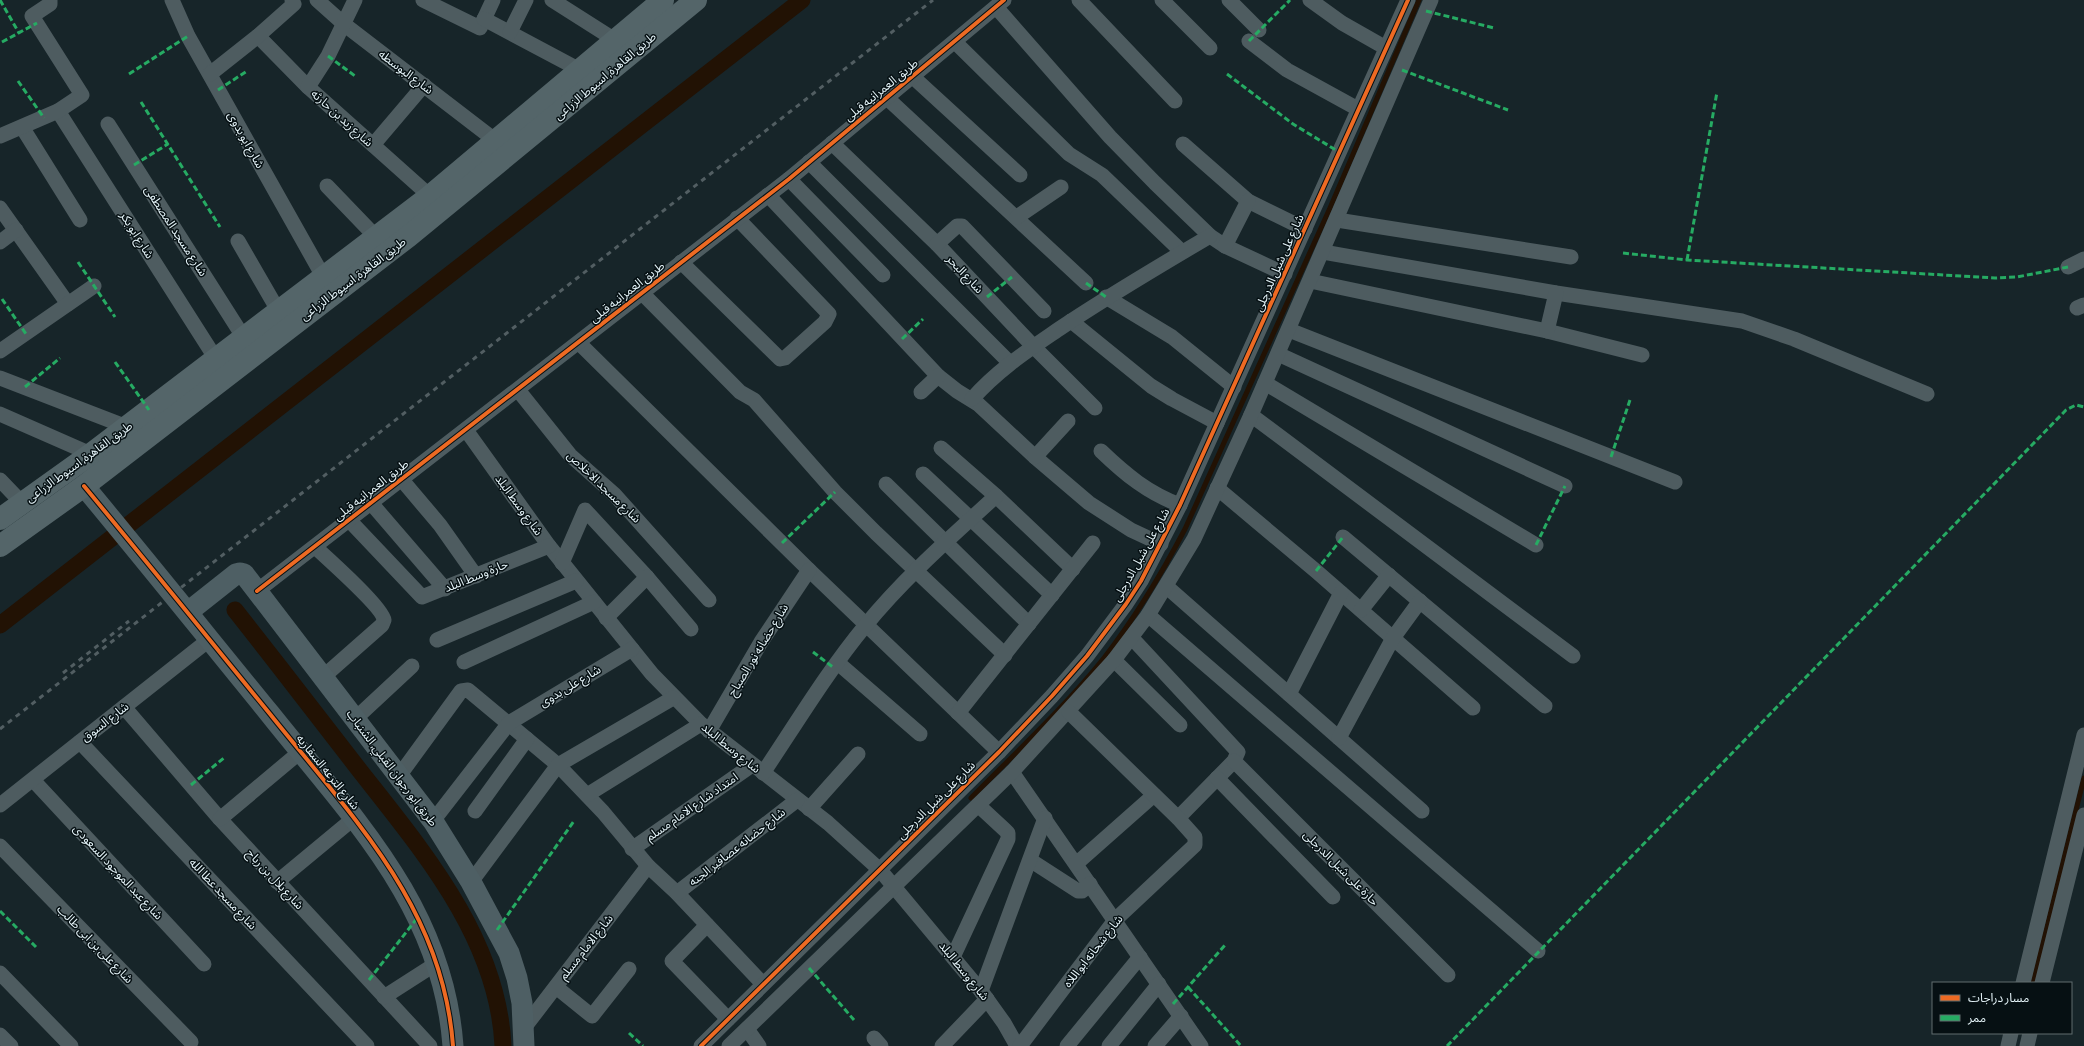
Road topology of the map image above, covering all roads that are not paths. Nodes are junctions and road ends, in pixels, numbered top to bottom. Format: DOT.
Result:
graph roads {
  1 [pos="50,0"];
  2 [pos="172,0"];
  3 [pos="292,0"];
  4 [pos="317,0"];
  5 [pos="355,0"];
  6 [pos="423,0"];
  7 [pos="493,0"];
  8 [pos="526,0"];
  9 [pos="552,0"];
  10 [pos="664,0"];
  11 [pos="696,0"];
  12 [pos="1078,0"];
  13 [pos="1162,0"];
  14 [pos="1229,0"];
  15 [pos="1310,0"];
  16 [pos="1408,0"];
  17 [pos="1431,0"];
  18 [pos="1000,3"];
  19 [pos="484,19"];
  20 [pos="344,25"];
  21 [pos="1259,30"];
  22 [pos="510,32"];
  23 [pos="258,36"];
  24 [pos="615,40"];
  25 [pos="1249,41"];
  26 [pos="955,42"];
  27 [pos="1210,48"];
  28 [pos="1386,48"];
  29 [pos="580,70"];
  30 [pos="210,74"];
  31 [pos="913,78"];
  32 [pos="424,85"];
  33 [pos="308,87"];
  34 [pos="887,98"];
  35 [pos="1175,101"];
  36 [pos="1358,109"];
  37 [pos="58,111"];
  38 [pos="108,124"];
  39 [pos="22,127"];
  40 [pos="0,136"];
  41 [pos="496,141"];
  42 [pos="832,143"];
  43 [pos="1183,144"];
  44 [pos="373,145"];
  45 [pos="809,162"];
  46 [pos="1020,175"];
  47 [pos="789,179"];
  48 [pos="327,186"];
  49 [pos="1061,187"];
  50 [pos="768,195"];
  51 [pos="430,196"];
  52 [pos="1248,201"];
  53 [pos="0,208"];
  54 [pos="737,218"];
  55 [pos="1017,218"];
  56 [pos="80,220"];
  57 [pos="1337,220"];
  58 [pos="1305,229"];
  59 [pos="16,230"];
  60 [pos="1210,236"];
  61 [pos="376,237"];
  62 [pos="238,241"];
  63 [pos="0,242"];
  64 [pos="937,244"];
  65 [pos="1225,246"];
  66 [pos="1182,252"];
  67 [pos="1323,252"];
  68 [pos="1571,257"];
  69 [pos="2084,259"];
  70 [pos="681,262"];
  71 [pos="2068,267"];
  72 [pos="1285,274"];
  73 [pos="883,275"];
  74 [pos="324,278"];
  75 [pos="1310,281"];
  76 [pos="1086,283"];
  77 [pos="94,286"];
  78 [pos="642,293"];
  79 [pos="1556,293"];
  80 [pos="1106,297"];
  81 [pos="68,304"];
  82 [pos="1044,311"];
  83 [pos="279,312"];
  84 [pos="1071,321"];
  85 [pos="1289,330"];
  86 [pos="1547,330"];
  87 [pos="244,338"];
  88 [pos="579,342"];
  89 [pos="1033,346"];
  90 [pos="0,351"];
  91 [pos="1278,354"];
  92 [pos="1642,355"];
  93 [pos="216,359"];
  94 [pos="1009,362"];
  95 [pos="938,376"];
  96 [pos="0,378"];
  97 [pos="1265,383"];
  98 [pos="1234,387"];
  99 [pos="518,390"];
  100 [pos="922,392"];
  101 [pos="1927,394"];
  102 [pos="972,398"];
  103 [pos="1095,408"];
  104 [pos="1251,415"];
  105 [pos="2,418"];
  106 [pos="1068,421"];
  107 [pos="1218,423"];
  108 [pos="127,427"];
  109 [pos="466,430"];
  110 [pos="941,448"];
  111 [pos="1102,451"];
  112 [pos="91,454"];
  113 [pos="1035,457"];
  114 [pos="923,474"];
  115 [pos="0,480"];
  116 [pos="402,480"];
  117 [pos="1675,482"];
  118 [pos="886,484"];
  119 [pos="84,486"];
  120 [pos="1565,486"];
  121 [pos="1217,488"];
  122 [pos="996,496"];
  123 [pos="22,503"];
  124 [pos="371,503"];
  125 [pos="1180,505"];
  126 [pos="0,519"];
  127 [pos="970,519"];
  128 [pos="349,520"];
  129 [pos="1343,537"];
  130 [pos="946,542"];
  131 [pos="1093,542"];
  132 [pos="1161,544"];
  133 [pos="1536,545"];
  134 [pos="0,546"];
  135 [pos="315,546"];
  136 [pos="549,546"];
  137 [pos="562,563"];
  138 [pos="1073,568"];
  139 [pos="809,570"];
  140 [pos="916,571"];
  141 [pos="1389,574"];
  142 [pos="476,576"];
  143 [pos="647,577"];
  144 [pos="576,580"];
  145 [pos="1166,587"];
  146 [pos="445,588"];
  147 [pos="257,591"];
  148 [pos="1341,593"];
  149 [pos="1052,595"];
  150 [pos="709,600"];
  151 [pos="1420,601"];
  152 [pos="594,602"];
  153 [pos="1361,610"];
  154 [pos="188,612"];
  155 [pos="1148,615"];
  156 [pos="606,618"];
  157 [pos="1029,624"];
  158 [pos="866,625"];
  159 [pos="691,629"];
  160 [pos="1132,638"];
  161 [pos="1393,638"];
  162 [pos="210,639"];
  163 [pos="437,640"];
  164 [pos="632,650"];
  165 [pos="1005,654"];
  166 [pos="1573,656"];
  167 [pos="1114,660"];
  168 [pos="464,662"];
  169 [pos="838,663"];
  170 [pos="412,666"];
  171 [pos="323,677"];
  172 [pos="1289,694"];
  173 [pos="673,698"];
  174 [pos="1545,706"];
  175 [pos="124,707"];
  176 [pos="1473,708"];
  177 [pos="1069,712"];
  178 [pos="958,713"];
  179 [pos="355,719"];
  180 [pos="509,723"];
  181 [pos="1180,725"];
  182 [pos="705,727"];
  183 [pos="920,734"];
  184 [pos="2084,735"];
  185 [pos="1339,738"];
  186 [pos="528,739"];
  187 [pos="80,742"];
  188 [pos="300,752"];
  189 [pos="999,752"];
  190 [pos="858,754"];
  191 [pos="1235,755"];
  192 [pos="558,765"];
  193 [pos="758,769"];
  194 [pos="1012,772"];
  195 [pos="399,776"];
  196 [pos="1217,778"];
  197 [pos="32,780"];
  198 [pos="587,795"];
  199 [pos="1154,795"];
  200 [pos="797,800"];
  201 [pos="978,805"];
  202 [pos="0,806"];
  203 [pos="809,809"];
  204 [pos="475,812"];
  205 [pos="1422,812"];
  206 [pos="2084,815"];
  207 [pos="220,818"];
  208 [pos="1045,818"];
  209 [pos="1178,818"];
  210 [pos="353,819"];
  211 [pos="433,821"];
  212 [pos="0,846"];
  213 [pos="632,849"];
  214 [pos="1030,860"];
  215 [pos="1076,864"];
  216 [pos="648,866"];
  217 [pos="880,870"];
  218 [pos="277,882"];
  219 [pos="471,882"];
  220 [pos="1090,884"];
  221 [pos="894,885"];
  222 [pos="677,894"];
  223 [pos="1333,897"];
  224 [pos="1115,920"];
  225 [pos="708,926"];
  226 [pos="1538,951"];
  227 [pos="953,956"];
  228 [pos="1140,957"];
  229 [pos="437,963"];
  230 [pos="204,964"];
  231 [pos="629,970"];
  232 [pos="0,973"];
  233 [pos="1448,975"];
  234 [pos="2023,982"];
  235 [pos="2042,982"];
  236 [pos="763,984"];
  237 [pos="1159,984"];
  238 [pos="556,987"];
  239 [pos="984,995"];
  240 [pos="384,997"];
  241 [pos="1181,1016"];
  242 [pos="728,1019"];
  243 [pos="747,1029"];
  244 [pos="2011,1034"];
  245 [pos="2030,1034"];
  246 [pos="0,1035"];
  247 [pos="524,1037"];
  248 [pos="191,1042"];
  249 [pos="11,1046"];
  250 [pos="72,1046"];
  251 [pos="367,1046"];
  252 [pos="430,1046"];
  253 [pos="453,1046"];
  254 [pos="700,1046"];
  255 [pos="729,1046"];
  256 [pos="759,1046"];
  257 [pos="942,1046"];
  258 [pos="1017,1046"];
  259 [pos="1020,1046"];
  260 [pos="1067,1046"];
  261 [pos="1109,1046"];
  262 [pos="1155,1046"];
  263 [pos="1201,1046"];
  264 [pos="2008,1046"];
  265 [pos="2027,1046"];
  1 -- 37 [label="street"];
  2 -- 30 [label="street, شارع ابو بدوى"];
  3 -- 23 [label="street"];
  4 -- 20 [label="street, شارع البوسطه"];
  5 -- 20 [label="street"];
  6 -- 19 [label="street"];
  7 -- 19 [label="street"];
  8 -- 22 [label="street"];
  9 -- 24 [label="street"];
  10 -- 24 [label="highway, طريق القاهرة, اسيوط الزراعى"];
  11 -- 119 [label="highway, طريق القاهرة, اسيوط الزراعى"];
  12 -- 35 [label="street"];
  13 -- 27 [label="street"];
  14 -- 21 [label="street"];
  15 -- 28 [label="street"];
  16 -- 28 [label="street, شارع على شبل الدرجلى"];
  17 -- 57 [label="street"];
  18 -- 26 [label="street, طريق العمرانيه قبلى"];
  18 -- 60 [label="street"];
  19 -- 22 [label="street"];
  20 -- 32 [label="street, شارع البوسطه"];
  20 -- 33 [label="street"];
  22 -- 29 [label="street"];
  23 -- 30 [label="street"];
  23 -- 33 [label="street, شارع زيد بن حارثه"];
  24 -- 29 [label="highway, طريق القاهرة, اسيوط الزراعى"];
  25 -- 36 [label="street"];
  26 -- 31 [label="street, طريق العمرانيه قبلى"];
  26 -- 66 [label="street"];
  28 -- 36 [label="street, شارع على شبل الدرجلى"];
  29 -- 41 [label="highway, طريق القاهرة, اسيوط الزراعى"];
  30 -- 74 [label="street, شارع ابو بدوى"];
  31 -- 34 [label="street, طريق العمرانيه قبلى"];
  31 -- 46 [label="street"];
  32 -- 41 [label="street, شارع البوسطه"];
  32 -- 44 [label="street"];
  33 -- 44 [label="street, شارع زيد بن حارثه"];
  34 -- 42 [label="street, طريق العمرانيه قبلى"];
  34 -- 55 [label="street"];
  36 -- 58 [label="street, شارع على شبل الدرجلى"];
  37 -- 39 [label="street"];
  37 -- 93 [label="street, شارع ابو بكر"];
  38 -- 87 [label="street, شارع مسجد المصطفى"];
  39 -- 40 [label="street"];
  39 -- 56 [label="street"];
  41 -- 51 [label="highway, طريق القاهرة, اسيوط الزراعى"];
  42 -- 45 [label="street, طريق العمرانيه قبلى"];
  42 -- 64 [label="street, شارع البحر"];
  43 -- 52 [label="street"];
  44 -- 51 [label="street, شارع زيد بن حارثه"];
  45 -- 47 [label="street, طريق العمرانيه قبلى"];
  45 -- 94 [label="street"];
  47 -- 50 [label="street, طريق العمرانيه قبلى"];
  47 -- 73 [label="street"];
  48 -- 61 [label="street"];
  49 -- 55 [label="street"];
  50 -- 54 [label="street, طريق العمرانيه قبلى"];
  50 -- 95 [label="street"];
  51 -- 61 [label="highway, طريق القاهرة, اسيوط الزراعى"];
  52 -- 58 [label="street"];
  52 -- 65 [label="street"];
  53 -- 59 [label="street"];
  54 -- 70 [label="street, طريق العمرانيه قبلى"];
  54 -- 70 [label="street"];
  55 -- 76 [label="street"];
  57 -- 67 [label="street"];
  57 -- 68 [label="street"];
  58 -- 72 [label="street, شارع على شبل الدرجلى"];
  59 -- 63 [label="street"];
  59 -- 81 [label="street"];
  60 -- 65 [label="street"];
  60 -- 66 [label="street"];
  61 -- 74 [label="highway, طريق القاهرة, اسيوط الزراعى"];
  62 -- 83 [label="street"];
  64 -- 82 [label="street"];
  64 -- 89 [label="street, شارع البحر"];
  65 -- 72 [label="street"];
  66 -- 80 [label="street"];
  67 -- 75 [label="street"];
  67 -- 79 [label="street"];
  69 -- 71 [label="street"];
  70 -- 78 [label="street, طريق العمرانيه قبلى"];
  72 -- 98 [label="street, شارع على شبل الدرجلى"];
  74 -- 83 [label="highway, طريق القاهرة, اسيوط الزراعى"];
  75 -- 85 [label="street"];
  75 -- 86 [label="street"];
  77 -- 81 [label="street"];
  78 -- 88 [label="street, طريق العمرانيه قبلى"];
  78 -- 140 [label="street"];
  79 -- 86 [label="street"];
  79 -- 101 [label="street"];
  80 -- 84 [label="street"];
  80 -- 98 [label="street"];
  81 -- 90 [label="street"];
  83 -- 87 [label="highway, طريق القاهرة, اسيوط الزراعى"];
  84 -- 89 [label="street"];
  84 -- 107 [label="street"];
  85 -- 91 [label="street"];
  85 -- 117 [label="street"];
  86 -- 92 [label="street"];
  87 -- 93 [label="highway, طريق القاهرة, اسيوط الزراعى"];
  88 -- 99 [label="street, طريق العمرانيه قبلى"];
  88 -- 139 [label="street"];
  89 -- 94 [label="street"];
  89 -- 103 [label="street, شارع البحر"];
  91 -- 97 [label="street"];
  91 -- 120 [label="street"];
  93 -- 108 [label="highway, طريق القاهرة, اسيوط الزراعى"];
  94 -- 102 [label="street"];
  95 -- 100 [label="street"];
  95 -- 102 [label="street"];
  96 -- 108 [label="street"];
  97 -- 104 [label="street"];
  97 -- 133 [label="street"];
  98 -- 107 [label="street, شارع على شبل الدرجلى"];
  99 -- 109 [label="street, طريق العمرانيه قبلى"];
  99 -- 150 [label="street, شارع مسجد الاخلاص"];
  102 -- 113 [label="street"];
  104 -- 121 [label="street"];
  104 -- 166 [label="street"];
  105 -- 112 [label="street"];
  106 -- 113 [label="street"];
  107 -- 125 [label="street, شارع على شبل الدرجلى"];
  108 -- 112 [label="highway, طريق القاهرة, اسيوط الزراعى"];
  109 -- 116 [label="street, طريق العمرانيه قبلى"];
  109 -- 136 [label="street, شارع وسط البلد"];
  110 -- 122 [label="street"];
  111 -- 125 [label="street"];
  112 -- 123 [label="highway, طريق القاهرة, اسيوط الزراعى"];
  113 -- 132 [label="street"];
  114 -- 127 [label="street"];
  115 -- 123 [label="street"];
  116 -- 124 [label="street, طريق العمرانيه قبلى"];
  116 -- 142 [label="street"];
  118 -- 130 [label="street"];
  119 -- 134 [label="highway, طريق القاهرة, اسيوط الزراعى"];
  119 -- 154 [label="street, شارع الترعه السقاريه"];
  121 -- 145 [label="street"];
  121 -- 148 [label="street"];
  122 -- 127 [label="street"];
  122 -- 138 [label="street"];
  123 -- 126 [label="highway, طريق القاهرة, اسيوط الزراعى"];
  124 -- 128 [label="street, طريق العمرانيه قبلى"];
  124 -- 146 [label="street"];
  125 -- 132 [label="street, شارع على شبل الدرجلى"];
  127 -- 130 [label="street"];
  127 -- 149 [label="street"];
  128 -- 135 [label="street, طريق العمرانيه قبلى"];
  128 -- 146 [label="street, حارة وسط البلد"];
  129 -- 141 [label="street"];
  130 -- 140 [label="street"];
  130 -- 157 [label="street"];
  131 -- 138 [label="street"];
  132 -- 189 [label="street, شارع على شبل الدرجلى"];
  135 -- 147 [label="street, طريق العمرانيه قبلى"];
  135 -- 171 [label="street"];
  136 -- 137 [label="street, شارع وسط البلد"];
  136 -- 142 [label="street, حارة وسط البلد"];
  137 -- 143 [label="street"];
  137 -- 144 [label="street, شارع وسط البلد"];
  138 -- 149 [label="street"];
  139 -- 158 [label="street"];
  139 -- 182 [label="street, شارع حضانه نور الصباح"];
  140 -- 158 [label="street"];
  140 -- 165 [label="street"];
  141 -- 151 [label="street"];
  141 -- 153 [label="street"];
  142 -- 146 [label="street, حارة وسط البلد"];
  143 -- 156 [label="street"];
  143 -- 159 [label="street"];
  144 -- 152 [label="street, شارع وسط البلد"];
  144 -- 163 [label="street"];
  145 -- 155 [label="street"];
  145 -- 172 [label="street"];
  147 -- 154 [label="street, طريق ابو رجوان القبلي, الشنباب"];
  147 -- 171 [label="street, طريق ابو رجوان القبلي, الشنباب"];
  148 -- 153 [label="street"];
  148 -- 172 [label="street"];
  149 -- 157 [label="street"];
  151 -- 161 [label="street"];
  151 -- 174 [label="street"];
  152 -- 156 [label="street, شارع وسط البلد"];
  152 -- 168 [label="street"];
  153 -- 161 [label="street"];
  154 -- 162 [label="street, شارع الترعه السقاريه"];
  155 -- 160 [label="street"];
  155 -- 226 [label="street"];
  156 -- 164 [label="street, شارع وسط البلد"];
  157 -- 165 [label="street"];
  158 -- 169 [label="street"];
  158 -- 178 [label="street"];
  160 -- 167 [label="street"];
  160 -- 191 [label="street, حارة على شبل الدرجلى"];
  161 -- 176 [label="street"];
  161 -- 185 [label="street"];
  162 -- 175 [label="street, شارع السوق"];
  162 -- 188 [label="street, شارع الترعه السقاريه"];
  164 -- 173 [label="street, شارع وسط البلد"];
  164 -- 180 [label="street, شارع على بدوى"];
  165 -- 178 [label="street"];
  167 -- 177 [label="street"];
  167 -- 181 [label="street"];
  169 -- 183 [label="street"];
  169 -- 193 [label="street"];
  170 -- 179 [label="street"];
  171 -- 179 [label="street, طريق ابو رجوان القبلي, الشنباب"];
  172 -- 185 [label="street"];
  173 -- 182 [label="street, شارع وسط البلد"];
  173 -- 192 [label="street"];
  175 -- 187 [label="street, شارع السوق"];
  175 -- 207 [label="street, شارع بلال بن رباح"];
  177 -- 194 [label="street"];
  177 -- 199 [label="street"];
  178 -- 189 [label="street"];
  179 -- 195 [label="street, طريق ابو رجوان القبلي, الشنباب"];
  180 -- 186 [label="street"];
  180 -- 195 [label="street"];
  180 -- 211 [label="street"];
  182 -- 193 [label="street, شارع وسط البلد"];
  182 -- 198 [label="street"];
  184 -- 234 [label="street"];
  185 -- 205 [label="street"];
  186 -- 192 [label="street"];
  186 -- 204 [label="street"];
  187 -- 197 [label="street, شارع السوق"];
  187 -- 251 [label="street, شارع مسجد عطا الله"];
  188 -- 207 [label="street"];
  188 -- 210 [label="street, شارع الترعه السقاريه"];
  189 -- 217 [label="street, شارع على شبل الدرجلى"];
  190 -- 203 [label="street"];
  191 -- 196 [label="street"];
  191 -- 233 [label="street, حارة على شبل الدرجلى"];
  192 -- 198 [label="street"];
  192 -- 219 [label="street"];
  193 -- 200 [label="street, شارع وسط البلد"];
  193 -- 213 [label="street, امتداد شارع الامام مسلم"];
  194 -- 201 [label="street"];
  194 -- 208 [label="street"];
  195 -- 211 [label="street, طريق ابو رجوان القبلي, الشنباب"];
  196 -- 209 [label="street"];
  196 -- 223 [label="street"];
  197 -- 202 [label="street, شارع السوق"];
  197 -- 230 [label="street, شارع عبد الموجود السعودى"];
  198 -- 213 [label="street"];
  199 -- 209 [label="street"];
  199 -- 215 [label="street"];
  200 -- 203 [label="street, شارع وسط البلد"];
  200 -- 222 [label="street, شارع حضانه عصافير الجنه"];
  201 -- 221 [label="street"];
  201 -- 227 [label="street"];
  203 -- 217 [label="street, شارع وسط البلد"];
  206 -- 235 [label="street"];
  207 -- 218 [label="street, شارع بلال بن رباح"];
  208 -- 214 [label="street"];
  208 -- 215 [label="street"];
  209 -- 224 [label="street, شارع شحاته ابو اللاه"];
  210 -- 218 [label="street"];
  210 -- 229 [label="street, شارع الترعه السقاريه"];
  211 -- 219 [label="street, طريق ابو رجوان القبلي, الشنباب"];
  212 -- 248 [label="street, شارع على بن ابى طالب"];
  213 -- 216 [label="street"];
  214 -- 220 [label="street"];
  214 -- 239 [label="street"];
  215 -- 220 [label="street"];
  216 -- 222 [label="street"];
  216 -- 238 [label="street, شارع الامام مسلم"];
  217 -- 221 [label="street, شارع وسط البلد"];
  217 -- 236 [label="street, شارع على شبل الدرجلى"];
  218 -- 240 [label="street, شارع بلال بن رباح"];
  219 -- 247 [label="street, طريق ابو رجوان القبلي, الشنباب"];
  220 -- 224 [label="street"];
  221 -- 227 [label="street, شارع وسط البلد"];
  221 -- 243 [label="street"];
  222 -- 225 [label="street"];
  224 -- 228 [label="street"];
  224 -- 259 [label="street, شارع شحاته ابو اللاه"];
  225 -- 236 [label="street"];
  225 -- 242 [label="street"];
  227 -- 239 [label="street, شارع وسط البلد"];
  228 -- 237 [label="street"];
  228 -- 260 [label="street"];
  229 -- 240 [label="street"];
  229 -- 253 [label="street, شارع الترعه السقاريه"];
  231 -- 238 [label="street"];
  232 -- 250 [label="street"];
  236 -- 242 [label="street, شارع على شبل الدرجلى"];
  237 -- 241 [label="street"];
  237 -- 261 [label="street"];
  238 -- 247 [label="street, شارع الامام مسلم"];
  239 -- 257 [label="street"];
  239 -- 258 [label="street, شارع وسط البلد"];
  240 -- 252 [label="street, شارع بلال بن رباح"];
  241 -- 262 [label="street"];
  241 -- 263 [label="street"];
  242 -- 254 [label="street, شارع على شبل الدرجلى"];
  243 -- 255 [label="street"];
  243 -- 256 [label="street"];
  244 -- 264 [label="street"];
  245 -- 265 [label="street"];
  246 -- 249 [label="street"];
}
